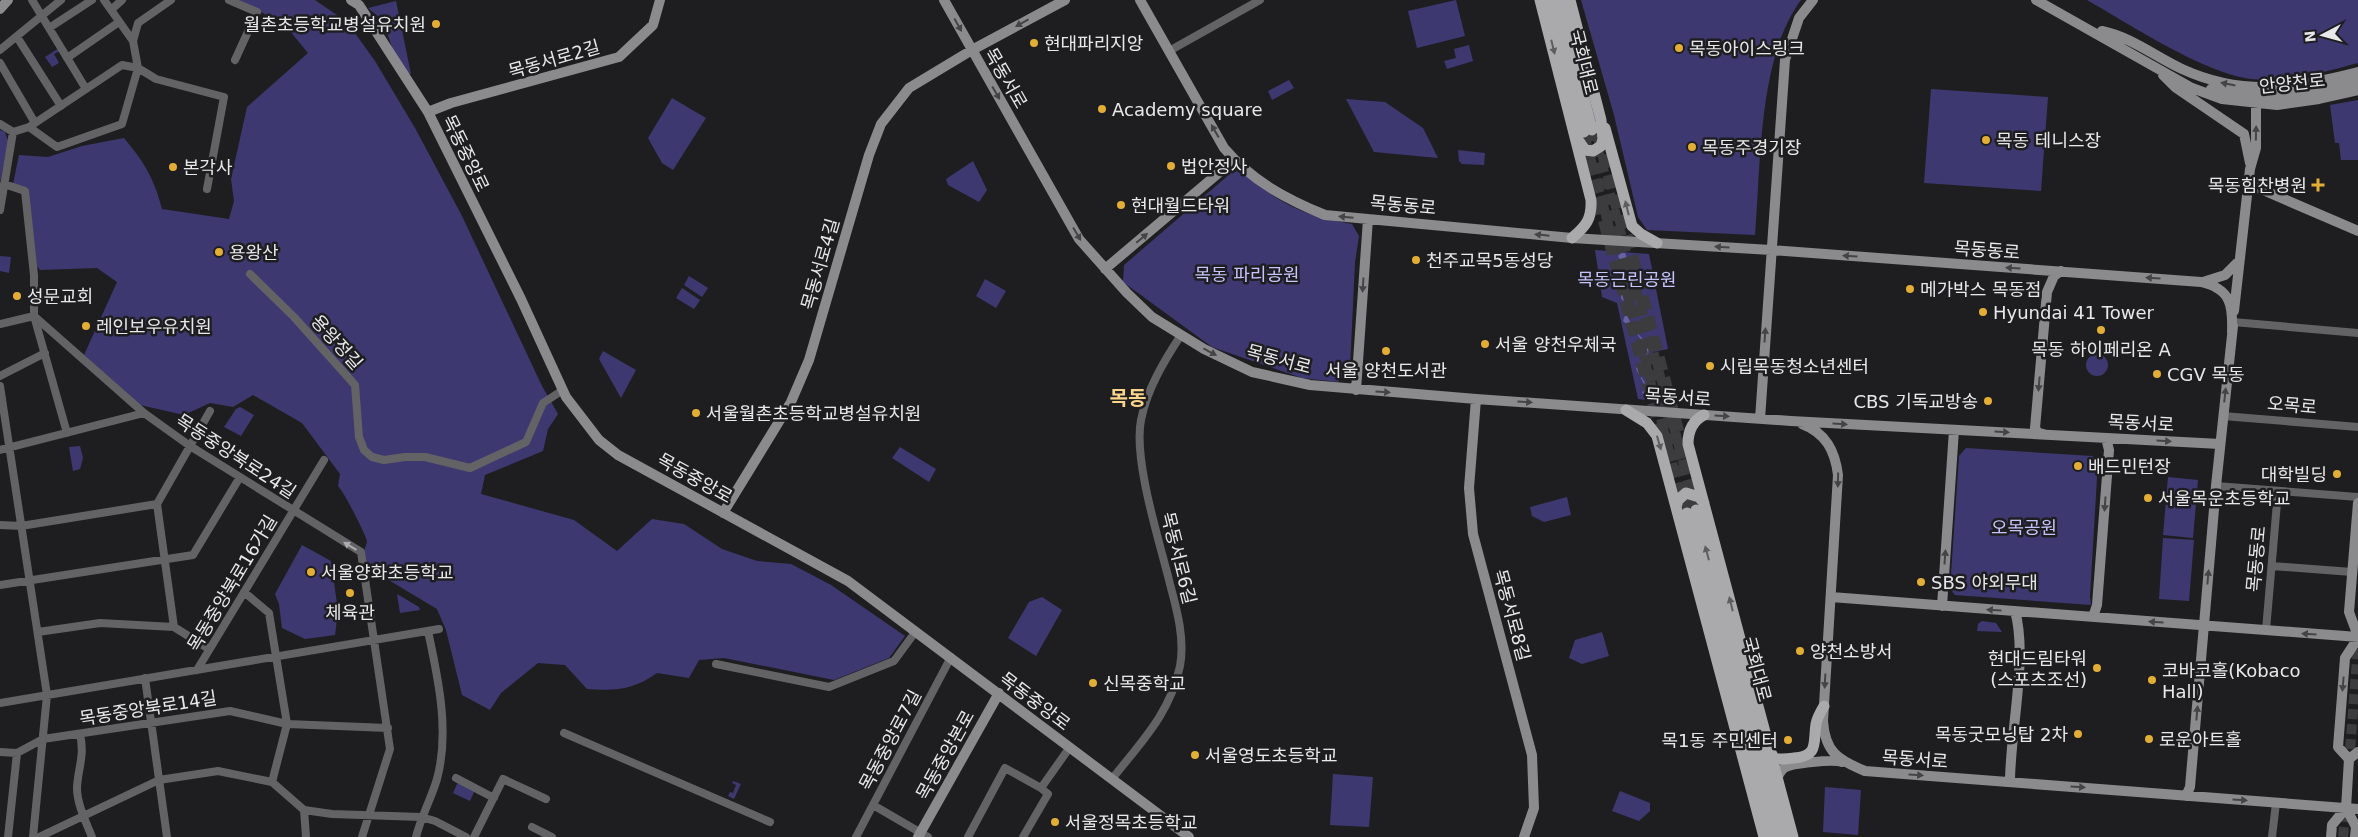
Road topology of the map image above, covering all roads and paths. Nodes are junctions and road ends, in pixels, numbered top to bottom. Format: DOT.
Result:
graph roads {
  1 [pos="8,0"];
  2 [pos="32,0"];
  3 [pos="62,0"];
  4 [pos="92,0"];
  5 [pos="104,0"];
  6 [pos="122,0"];
  7 [pos="171,0"];
  8 [pos="229,0"];
  9 [pos="351,0"];
  10 [pos="660,0"];
  11 [pos="944,0"];
  12 [pos="1065,0"];
  13 [pos="1140,0"];
  14 [pos="1260,0"];
  15 [pos="1540,0"];
  16 [pos="1550,0"];
  17 [pos="1559,0"];
  18 [pos="1570,0"];
  19 [pos="1813,0"];
  20 [pos="2036,0"];
  21 [pos="0,9"];
  22 [pos="111,10"];
  23 [pos="42,16"];
  24 [pos="120,22"];
  25 [pos="49,28"];
  26 [pos="2090,29"];
  27 [pos="16,37"];
  28 [pos="133,41"];
  29 [pos="0,50"];
  30 [pos="972,50"];
  31 [pos="1169,51"];
  32 [pos="67,58"];
  33 [pos="235,60"];
  34 [pos="2148,62"];
  35 [pos="0,63"];
  36 [pos="138,68"];
  37 [pos="2358,72"];
  38 [pos="2358,82"];
  39 [pos="86,89"];
  40 [pos="2358,90"];
  41 [pos="2256,100"];
  42 [pos="60,106"];
  43 [pos="428,112"];
  44 [pos="1602,120"];
  45 [pos="0,124"];
  46 [pos="32,125"];
  47 [pos="1583,131"];
  48 [pos="14,132"];
  49 [pos="1234,160"];
  50 [pos="2250,169"];
  51 [pos="4,184"];
  52 [pos="2249,184"];
  53 [pos="208,189"];
  54 [pos="0,210"];
  55 [pos="1368,218"];
  56 [pos="2358,231"];
  57 [pos="1572,238"];
  58 [pos="1657,243"];
  59 [pos="1771,250"];
  60 [pos="2240,258"];
  61 [pos="1105,269"];
  62 [pos="2061,272"];
  63 [pos="250,274"];
  64 [pos="2201,282"];
  65 [pos="34,316"];
  66 [pos="0,324"];
  67 [pos="2232,327"];
  68 [pos="2358,333"];
  69 [pos="1181,335"];
  70 [pos="45,353"];
  71 [pos="0,376"];
  72 [pos="0,386"];
  73 [pos="563,390"];
  74 [pos="1356,390"];
  75 [pos="1476,399"];
  76 [pos="1626,410"];
  77 [pos="210,411"];
  78 [pos="144,413"];
  79 [pos="1704,415"];
  80 [pos="2223,416"];
  81 [pos="1760,419"];
  82 [pos="1791,421"];
  83 [pos="2358,427"];
  84 [pos="1954,430"];
  85 [pos="67,433"];
  86 [pos="2044,435"];
  87 [pos="2106,438"];
  88 [pos="2220,444"];
  89 [pos="190,446"];
  90 [pos="9,448"];
  91 [pos="0,450"];
  92 [pos="324,460"];
  93 [pos="240,477"];
  94 [pos="2216,486"];
  95 [pos="2278,491"];
  96 [pos="2358,497"];
  97 [pos="2358,503"];
  98 [pos="157,504"];
  99 [pos="1676,507"];
  100 [pos="1696,509"];
  101 [pos="293,511"];
  102 [pos="723,513"];
  103 [pos="0,524"];
  104 [pos="21,526"];
  105 [pos="164,559"];
  106 [pos="2272,566"];
  107 [pos="2354,573"];
  108 [pos="30,580"];
  109 [pos="0,585"];
  110 [pos="244,592"];
  111 [pos="1831,597"];
  112 [pos="1942,606"];
  113 [pos="2015,611"];
  114 [pos="2092,617"];
  115 [pos="2205,626"];
  116 [pos="174,627"];
  117 [pos="438,629"];
  118 [pos="2266,630"];
  119 [pos="428,631"];
  120 [pos="916,631"];
  121 [pos="38,632"];
  122 [pos="2358,637"];
  123 [pos="374,640"];
  124 [pos="209,649"];
  125 [pos="277,656"];
  126 [pos="951,657"];
  127 [pos="716,664"];
  128 [pos="196,670"];
  129 [pos="145,678"];
  130 [pos="998,693"];
  131 [pos="47,694"];
  132 [pos="0,703"];
  133 [pos="1824,706"];
  134 [pos="151,723"];
  135 [pos="287,724"];
  136 [pos="388,728"];
  137 [pos="564,733"];
  138 [pos="80,734"];
  139 [pos="43,739"];
  140 [pos="1070,748"];
  141 [pos="1769,749"];
  142 [pos="0,752"];
  143 [pos="2358,752"];
  144 [pos="17,753"];
  145 [pos="2349,759"];
  146 [pos="1844,762"];
  147 [pos="456,778"];
  148 [pos="1777,778"];
  149 [pos="1112,779"];
  150 [pos="159,780"];
  151 [pos="272,782"];
  152 [pos="2010,782"];
  153 [pos="1041,788"];
  154 [pos="2186,796"];
  155 [pos="494,798"];
  156 [pos="546,798"];
  157 [pos="2276,802"];
  158 [pos="873,805"];
  159 [pos="2346,808"];
  160 [pos="2358,809"];
  161 [pos="304,810"];
  162 [pos="83,816"];
  163 [pos="368,816"];
  164 [pos="422,817"];
  165 [pos="770,822"];
  166 [pos="532,828"];
  167 [pos="922,836"];
  168 [pos="8,837"];
  169 [pos="33,837"];
  170 [pos="39,837"];
  171 [pos="92,837"];
  172 [pos="167,837"];
  173 [pos="306,837"];
  174 [pos="362,837"];
  175 [pos="416,837"];
  176 [pos="466,837"];
  177 [pos="474,837"];
  178 [pos="552,837"];
  179 [pos="856,837"];
  180 [pos="968,837"];
  181 [pos="1023,837"];
  182 [pos="1189,837"];
  183 [pos="1524,837"];
  184 [pos="1764,837"];
  185 [pos="1773,837"];
  186 [pos="1782,837"];
  187 [pos="1793,837"];
  188 [pos="2272,837"];
  189 [pos="2331,837"];
  190 [pos="2355,837"];
  1 -- 21 [label="main road"];
  2 -- 23 [label="street"];
  3 -- 23 [label="street"];
  4 -- 25 [label="street"];
  5 -- 22 [label="street"];
  6 -- 22 [label="street"];
  7 -- 28 [label="street"];
  8 -- 33 [label="street"];
  9 -- 43 [label="main road, 목동중앙로"];
  10 -- 43 [label="main road, 목동서로2길"];
  11 -- 30 [label="main road, 목동서로, one-way"];
  12 -- 30 [label="main road, 목동서로4길, one-way"];
  13 -- 31 [label="main road, 목동동로"];
  14 -- 31 [label="street"];
  15 -- 47 [label="main road, one-way"];
  16 -- 47 [label="main road, 국회대로"];
  17 -- 47 [label="main road, 국회대로"];
  18 -- 44 [label="main road"];
  19 -- 59 [label="main road"];
  20 -- 26 [label="main road, 안양천로"];
  22 -- 24 [label="street"];
  23 -- 25 [label="street"];
  23 -- 27 [label="street"];
  24 -- 28 [label="street"];
  24 -- 32 [label="street"];
  25 -- 32 [label="street"];
  26 -- 34 [label="main road, 안양천로"];
  37 -- 26 [label="main road, one-way"];
  27 -- 29 [label="street"];
  27 -- 42 [label="street"];
  28 -- 36 [label="street"];
  30 -- 61 [label="main road, 목동서로, one-way"];
  30 -- 102 [label="main road, 목동서로4길"];
  49 -- 31 [label="main road, 목동동로, one-way"];
  32 -- 39 [label="street"];
  34 -- 41 [label="main road, 안양천로"];
  34 -- 50 [label="main road, 목동동로"];
  35 -- 46 [label="street"];
  36 -- 39 [label="street"];
  36 -- 46 [label="street"];
  36 -- 53 [label="street"];
  38 -- 41 [label="main road, 안양천로"];
  39 -- 42 [label="street"];
  40 -- 41 [label="main road, 안양천로"];
  50 -- 41 [label="main road, 목동동로, one-way"];
  42 -- 46 [label="street"];
  43 -- 73 [label="main road, 목동중앙로"];
  44 -- 47 [label="main road"];
  58 -- 44 [label="main road, one-way"];
  45 -- 48 [label="street"];
  46 -- 48 [label="street"];
  47 -- 57 [label="main road"];
  48 -- 51 [label="street"];
  55 -- 49 [label="main road, 목동동로, one-way"];
  61 -- 49 [label="main road, one-way"];
  50 -- 52 [label="main road, 목동동로"];
  51 -- 54 [label="street"];
  51 -- 65 [label="street"];
  52 -- 56 [label="main road"];
  52 -- 60 [label="main road, 목동동로"];
  57 -- 55 [label="main road, 목동동로, one-way"];
  55 -- 74 [label="main road, one-way"];
  57 -- 58 [label="main road, 목동동로"];
  59 -- 58 [label="main road, 목동동로, one-way"];
  62 -- 59 [label="main road, 목동동로, one-way"];
  81 -- 59 [label="main road, one-way"];
  60 -- 64 [label="main road, 목동동로"];
  60 -- 67 [label="main road, 목동동로"];
  61 -- 69 [label="main road, 목동서로"];
  64 -- 62 [label="main road, 목동동로, one-way"];
  62 -- 86 [label="main road, one-way"];
  63 -- 73 [label="street, 용왕정길"];
  64 -- 67 [label="main road, 목동동로"];
  65 -- 66 [label="street"];
  65 -- 70 [label="street"];
  65 -- 78 [label="street, 목동중앙북로24길"];
  67 -- 68 [label="street"];
  80 -- 67 [label="main road, 목동동로, one-way"];
  69 -- 74 [label="main road, 목동서로, one-way"];
  69 -- 149 [label="street, 목동서로6길"];
  70 -- 71 [label="street"];
  70 -- 85 [label="street"];
  72 -- 90 [label="street"];
  73 -- 102 [label="main road, 목동중앙로"];
  74 -- 75 [label="main road, 목동서로, one-way"];
  75 -- 76 [label="main road, 목동서로, one-way"];
  75 -- 183 [label="main road, 목동서로8길"];
  76 -- 79 [label="main road, 목동서로"];
  76 -- 99 [label="main road, one-way"];
  77 -- 89 [label="street"];
  78 -- 85 [label="street"];
  78 -- 89 [label="street, 목동중앙북로24길"];
  79 -- 81 [label="main road, 목동서로, one-way"];
  79 -- 100 [label="main road"];
  80 -- 83 [label="street, 오목로"];
  80 -- 88 [label="main road, 목동동로"];
  81 -- 82 [label="main road, 목동서로"];
  82 -- 84 [label="main road, 목동서로, one-way"];
  82 -- 111 [label="main road, 목동서로, one-way"];
  84 -- 86 [label="main road, 목동서로, one-way"];
  112 -- 84 [label="main road, one-way"];
  85 -- 90 [label="street"];
  86 -- 87 [label="main road, 목동서로"];
  87 -- 88 [label="main road, 목동서로, one-way"];
  87 -- 114 [label="main road, one-way"];
  88 -- 94 [label="main road, 목동동로"];
  89 -- 93 [label="street, 목동중앙북로24길"];
  89 -- 98 [label="street"];
  90 -- 91 [label="street"];
  90 -- 104 [label="street"];
  92 -- 101 [label="street, 목동중앙북로16가길"];
  93 -- 101 [label="street, 목동중앙북로24길"];
  93 -- 105 [label="street"];
  94 -- 95 [label="street"];
  115 -- 94 [label="main road, 목동동로, one-way"];
  95 -- 96 [label="street"];
  95 -- 106 [label="street, 목동동로"];
  97 -- 107 [label="main road"];
  98 -- 104 [label="street"];
  98 -- 105 [label="street"];
  99 -- 100 [label="main road"];
  99 -- 184 [label="main road"];
  141 -- 100 [label="main road, one-way"];
  100 -- 185 [label="main road, 국회대로"];
  186 -- 100 [label="main road, 국회대로, one-way"];
  101 -- 110 [label="street, 목동중앙북로16가길"];
  123 -- 101 [label="street, 목동중앙북로24길, one-way"];
  102 -- 120 [label="main road, 목동중앙로"];
  103 -- 104 [label="street"];
  104 -- 108 [label="street"];
  105 -- 108 [label="street"];
  105 -- 116 [label="street"];
  106 -- 107 [label="street"];
  106 -- 118 [label="street, 목동동로"];
  107 -- 122 [label="main road"];
  108 -- 109 [label="street"];
  108 -- 121 [label="street"];
  110 -- 124 [label="street, 목동중앙북로16가길"];
  110 -- 125 [label="street"];
  111 -- 112 [label="main road"];
  111 -- 133 [label="main road, 목동서로, one-way"];
  113 -- 112 [label="main road, one-way"];
  113 -- 114 [label="main road"];
  113 -- 152 [label="main road"];
  115 -- 114 [label="main road, one-way"];
  115 -- 118 [label="main road"];
  154 -- 115 [label="main road, 목동동로, one-way"];
  116 -- 121 [label="street"];
  116 -- 124 [label="street"];
  117 -- 119 [label="street"];
  122 -- 118 [label="main road, one-way"];
  119 -- 123 [label="street"];
  119 -- 164 [label="street"];
  120 -- 126 [label="main road, 목동중앙로"];
  120 -- 127 [label="street"];
  121 -- 131 [label="street"];
  122 -- 145 [label="main road, one-way"];
  123 -- 125 [label="street"];
  123 -- 136 [label="street"];
  124 -- 128 [label="street, 목동중앙북로16가길"];
  125 -- 128 [label="street"];
  125 -- 135 [label="street"];
  126 -- 130 [label="main road, 목동중앙로"];
  126 -- 158 [label="street, 목동중앙로7길"];
  128 -- 129 [label="street"];
  129 -- 131 [label="street"];
  129 -- 134 [label="street"];
  130 -- 140 [label="main road, 목동중앙로"];
  130 -- 167 [label="main road, 목동중앙본로"];
  131 -- 132 [label="street"];
  131 -- 139 [label="street"];
  133 -- 141 [label="main road"];
  133 -- 146 [label="main road, 목동서로"];
  134 -- 135 [label="street, 목동중앙북로14길"];
  134 -- 138 [label="street, 목동중앙북로14길"];
  134 -- 150 [label="street"];
  135 -- 136 [label="street, 목동중앙북로14길"];
  135 -- 151 [label="street"];
  136 -- 163 [label="street"];
  137 -- 165 [label="street"];
  138 -- 139 [label="street, 목동중앙북로14길"];
  138 -- 162 [label="street"];
  139 -- 144 [label="street"];
  139 -- 169 [label="street"];
  140 -- 149 [label="main road, 목동중앙로"];
  140 -- 153 [label="street"];
  141 -- 148 [label="main road"];
  142 -- 144 [label="street"];
  143 -- 145 [label="main road"];
  144 -- 168 [label="street"];
  145 -- 159 [label="main road"];
  146 -- 148 [label="main road"];
  146 -- 152 [label="main road, 목동서로, one-way"];
  147 -- 155 [label="street"];
  148 -- 187 [label="main road"];
  149 -- 182 [label="main road, 목동중앙로"];
  150 -- 151 [label="street"];
  150 -- 162 [label="street"];
  150 -- 172 [label="street"];
  151 -- 161 [label="street"];
  152 -- 154 [label="main road, 목동서로, one-way"];
  153 -- 180 [label="street"];
  153 -- 181 [label="street"];
  154 -- 157 [label="main road, 목동서로, one-way"];
  155 -- 156 [label="street"];
  155 -- 177 [label="street"];
  157 -- 159 [label="main road, 목동서로"];
  157 -- 188 [label="street"];
  158 -- 167 [label="street, 목동중앙본로"];
  158 -- 179 [label="street, 목동중앙로7길"];
  159 -- 160 [label="main road, 목동서로"];
  159 -- 189 [label="main road"];
  159 -- 190 [label="main road"];
  161 -- 163 [label="street"];
  161 -- 173 [label="street"];
  162 -- 170 [label="street"];
  162 -- 171 [label="street"];
  163 -- 164 [label="street"];
  163 -- 174 [label="street"];
  164 -- 175 [label="street"];
  164 -- 176 [label="street"];
  166 -- 178 [label="street"];
}
